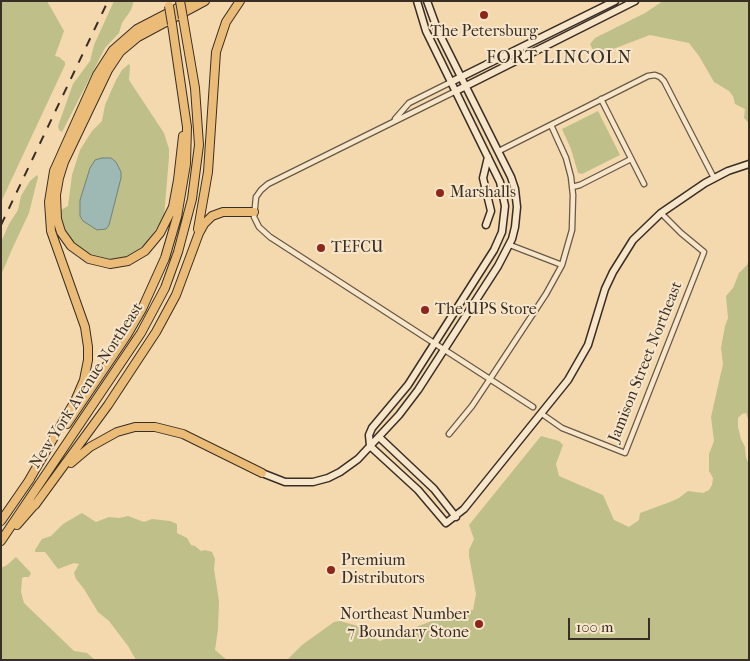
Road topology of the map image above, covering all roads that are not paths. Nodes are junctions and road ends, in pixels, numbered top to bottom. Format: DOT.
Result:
graph roads {
  1 [pos="180,1"];
  2 [pos="191,1"];
  3 [pos="205,1"];
  4 [pos="240,1"];
  5 [pos="417,1"];
  6 [pos="427,1"];
  7 [pos="615,1"];
  8 [pos="635,1"];
  9 [pos="168,4"];
  10 [pos="534,42"];
  11 [pos="538,50"];
  12 [pos="461,77"];
  13 [pos="451,82"];
  14 [pos="466,86"];
  15 [pos="456,92"];
  16 [pos="601,99"];
  17 [pos="186,114"];
  18 [pos="393,121"];
  19 [pos="551,125"];
  20 [pos="499,151"];
  21 [pos="488,157"];
  22 [pos="631,159"];
  23 [pos="749,164"];
  24 [pos="714,178"];
  25 [pos="644,184"];
  26 [pos="572,187"];
  27 [pos="254,212"];
  28 [pos="661,213"];
  29 [pos="486,226"];
  30 [pos="195,243"];
  31 [pos="510,245"];
  32 [pos="562,266"];
  33 [pos="434,343"];
  34 [pos="444,349"];
  35 [pos="490,379"];
  36 [pos="533,407"];
  37 [pos="542,414"];
  38 [pos="449,434"];
  39 [pos="379,437"];
  40 [pos="370,446"];
  41 [pos="262,473"];
  42 [pos="28,482"];
  43 [pos="35,504"];
  44 [pos="456,517"];
  45 [pos="1,521"];
  46 [pos="1,543"];
  1 -- 46 [label="highway, New York Avenue Northeast, bridge"];
  2 -- 42 [label="highway"];
  3 -- 17 [label="highway"];
  4 -- 30 [label="highway"];
  5 -- 13 [label="street"];
  6 -- 12 [label="street"];
  7 -- 10 [label="street"];
  8 -- 11 [label="street"];
  9 -- 17 [label="highway, New York Avenue Northeast, bridge"];
  10 -- 11 [label="street"];
  10 -- 12 [label="street"];
  11 -- 14 [label="street"];
  12 -- 13 [label="street"];
  12 -- 14 [label="street"];
  13 -- 15 [label="street"];
  13 -- 18 [label="street"];
  14 -- 15 [label="street"];
  14 -- 20 [label="street"];
  15 -- 18 [label="street"];
  15 -- 21 [label="street"];
  16 -- 19 [label="street"];
  16 -- 22 [label="street"];
  16 -- 24 [label="street"];
  17 -- 42 [label="highway, New York Avenue Northeast"];
  18 -- 27 [label="street"];
  19 -- 20 [label="street"];
  19 -- 26 [label="street"];
  20 -- 31 [label="street"];
  21 -- 29 [label="street"];
  21 -- 33 [label="street"];
  22 -- 25 [label="street"];
  22 -- 26 [label="street"];
  23 -- 24 [label="street"];
  24 -- 28 [label="street"];
  26 -- 32 [label="street"];
  27 -- 30 [label="highway"];
  27 -- 33 [label="street"];
  28 -- 37 [label="street"];
  28 -- 37 [label="street, Jamison Street Northeast"];
  30 -- 43 [label="highway"];
  31 -- 32 [label="street"];
  31 -- 34 [label="street"];
  32 -- 35 [label="street"];
  33 -- 34 [label="street"];
  33 -- 40 [label="street"];
  34 -- 35 [label="street"];
  34 -- 39 [label="street"];
  35 -- 36 [label="street"];
  35 -- 38 [label="street"];
  37 -- 44 [label="street"];
  39 -- 40 [label="street"];
  39 -- 44 [label="street"];
  40 -- 41 [label="street"];
  40 -- 44 [label="street"];
  41 -- 43 [label="highway"];
  42 -- 45 [label="highway, New York Avenue Northeast"];
  43 -- 46 [label="highway"];
}
